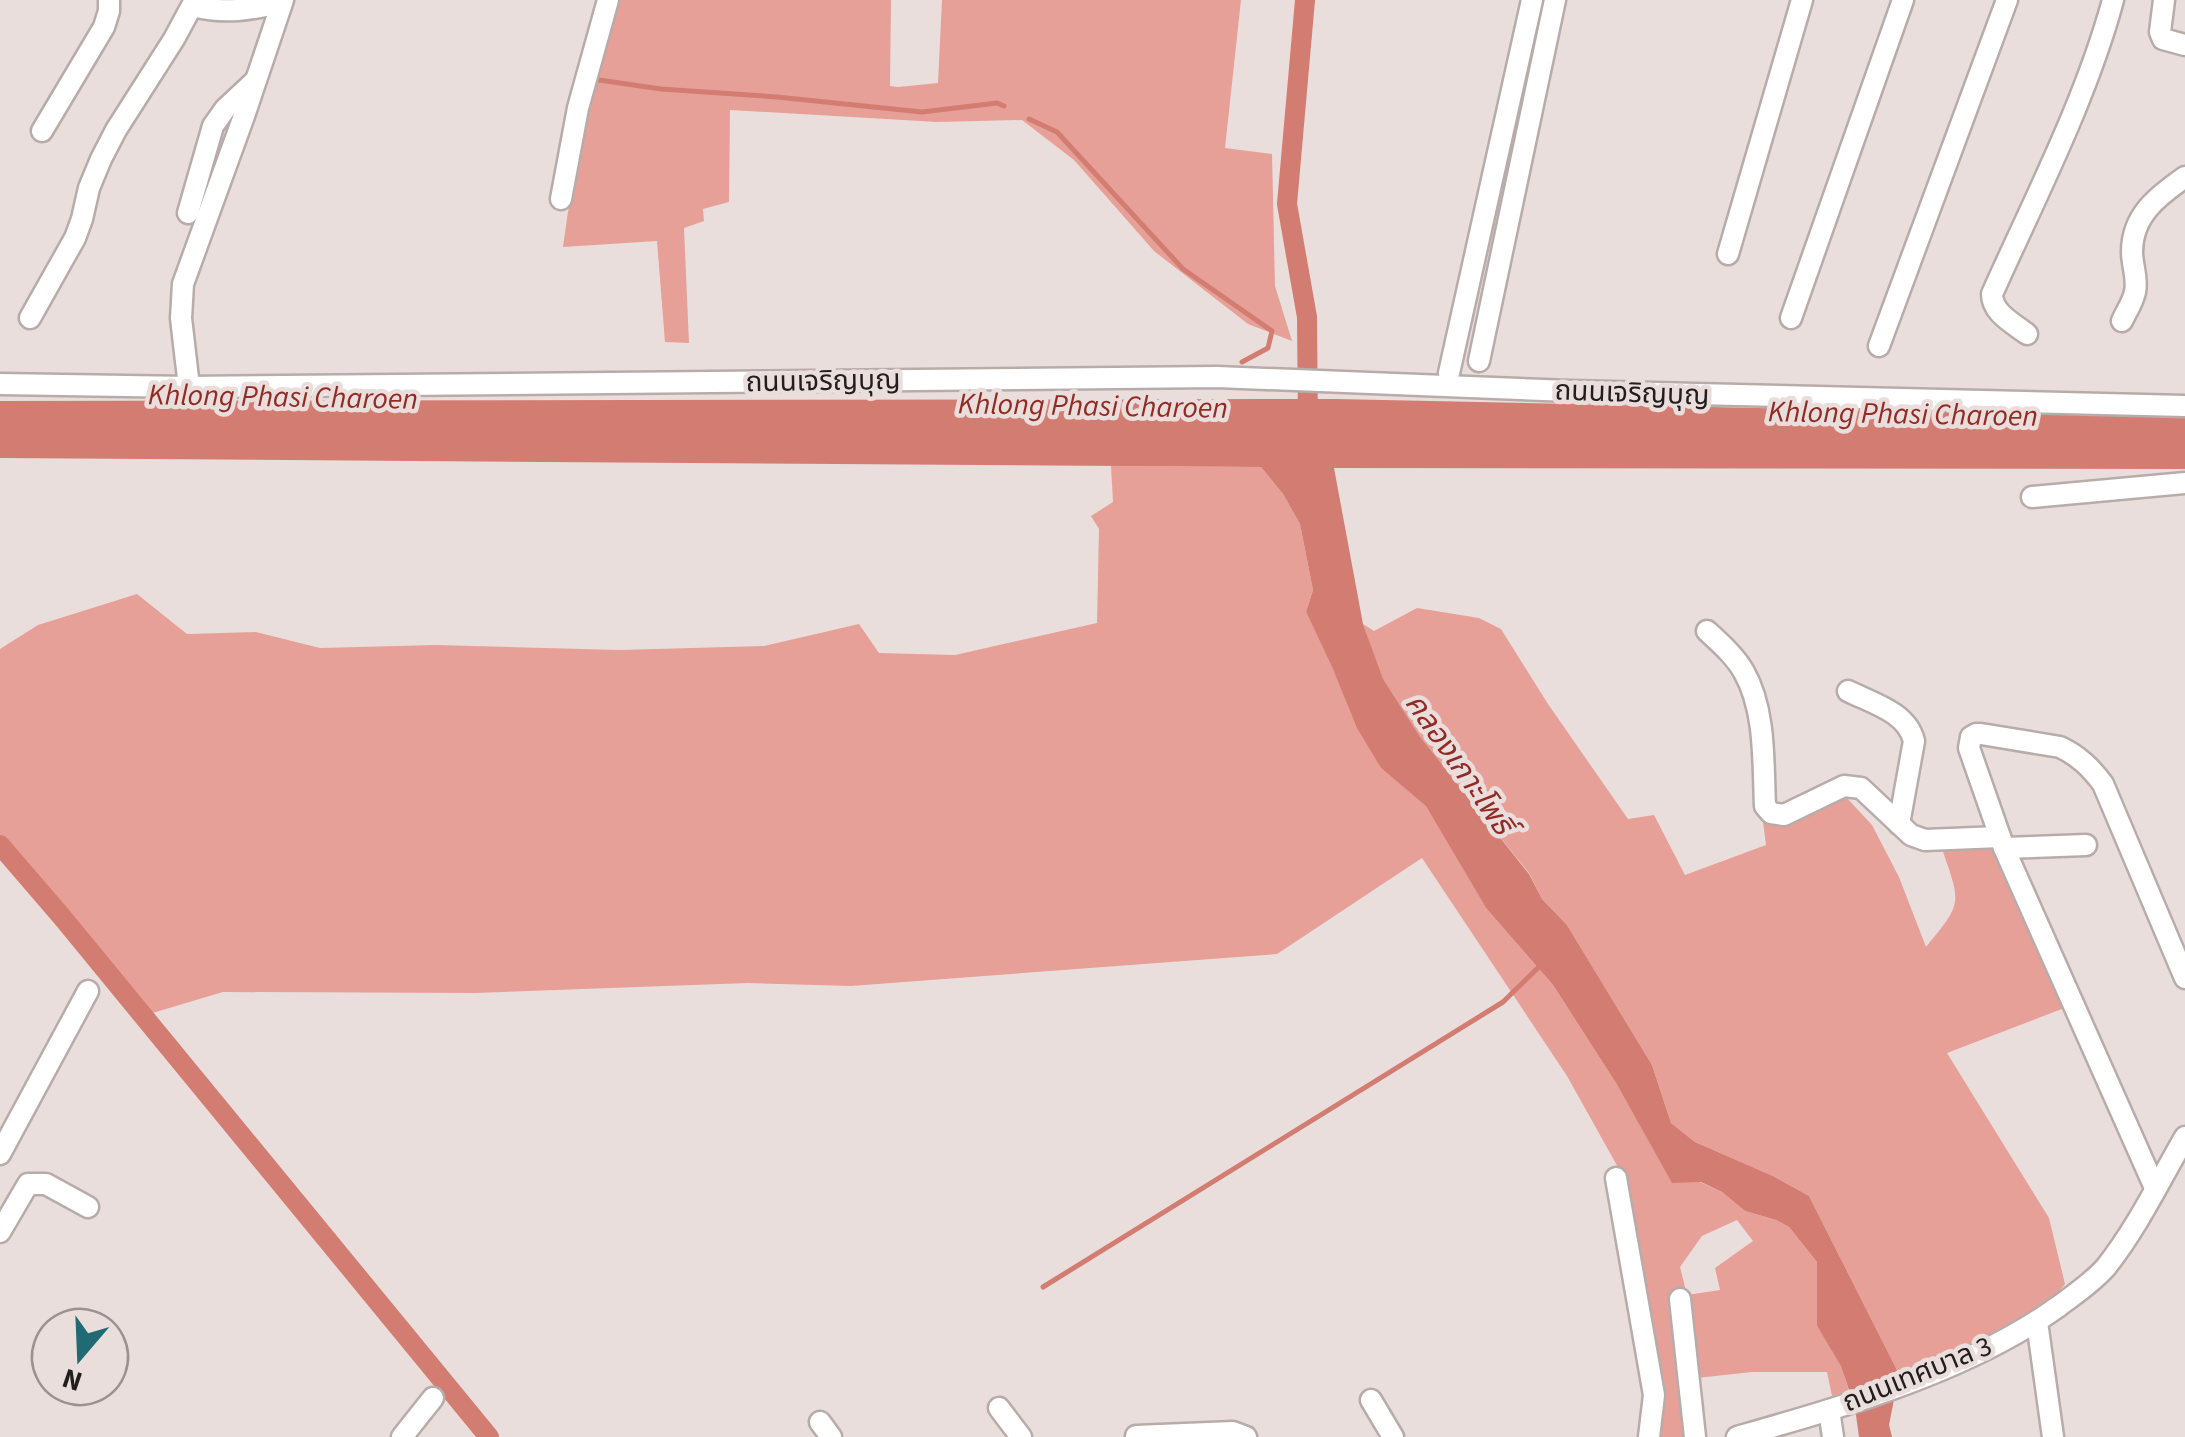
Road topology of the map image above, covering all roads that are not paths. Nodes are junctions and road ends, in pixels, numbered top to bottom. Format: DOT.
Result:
graph roads {
  1 [pos="109,0"];
  2 [pos="608,0"];
  3 [pos="1532,0"];
  4 [pos="1555,0"];
  5 [pos="1802,0"];
  6 [pos="1904,0"];
  7 [pos="2007,0"];
  8 [pos="2113,0"];
  9 [pos="2164,0"];
  10 [pos="282,1"];
  11 [pos="194,3"];
  12 [pos="2185,45"];
  13 [pos="256,80"];
  14 [pos="42,131"];
  15 [pos="2185,177"];
  16 [pos="560,200"];
  17 [pos="188,213"];
  18 [pos="1728,254"];
  19 [pos="30,318"];
  20 [pos="1790,318"];
  21 [pos="2122,321"];
  22 [pos="2027,334"];
  23 [pos="1879,346"];
  24 [pos="1479,362"];
  25 [pos="1449,373"];
  26 [pos="0,384"];
  27 [pos="189,387"];
  28 [pos="2185,406"];
  29 [pos="2185,483"];
  30 [pos="2032,497"];
  31 [pos="1707,630"];
  32 [pos="1848,691"];
  33 [pos="1899,824"];
  34 [pos="2002,843"];
  35 [pos="2086,845"];
  36 [pos="2185,978"];
  37 [pos="88,990"];
  38 [pos="2185,1137"];
  39 [pos="0,1154"];
  40 [pos="1616,1178"];
  41 [pos="2155,1188"];
  42 [pos="88,1206"];
  43 [pos="0,1232"];
  44 [pos="1680,1300"];
  45 [pos="2037,1322"];
  46 [pos="433,1398"];
  47 [pos="1372,1400"];
  48 [pos="1836,1407"];
  49 [pos="999,1408"];
  50 [pos="1186,1435"];
  51 [pos="1136,1436"];
  52 [pos="402,1437"];
  53 [pos="1021,1437"];
  54 [pos="1246,1437"];
  55 [pos="1393,1437"];
  56 [pos="1649,1437"];
  57 [pos="1695,1437"];
  58 [pos="1737,1437"];
  59 [pos="1833,1437"];
  60 [pos="2053,1437"];
  1 -- 14 [label="street"];
  2 -- 16 [label="street"];
  3 -- 25 [label="street"];
  4 -- 24 [label="street"];
  5 -- 18 [label="street"];
  6 -- 20 [label="street"];
  7 -- 23 [label="street"];
  8 -- 22 [label="street"];
  9 -- 12 [label="street"];
  10 -- 11 [label="street"];
  10 -- 13 [label="street"];
  11 -- 19 [label="street"];
  13 -- 17 [label="street"];
  13 -- 27 [label="street"];
  15 -- 21 [label="street"];
  26 -- 27 [label="street, ถนนเจริญบุญ"];
  27 -- 28 [label="street, ถนนเจริญบุญ"];
  29 -- 30 [label="street"];
  31 -- 33 [label="street"];
  32 -- 33 [label="street"];
  33 -- 34 [label="street"];
  34 -- 35 [label="street"];
  34 -- 36 [label="street"];
  34 -- 41 [label="street"];
  37 -- 39 [label="street"];
  38 -- 41 [label="street, ถนนเทศบาล 3"];
  40 -- 56 [label="street"];
  41 -- 45 [label="street, ถนนเทศบาล 3"];
  42 -- 43 [label="street"];
  44 -- 57 [label="street"];
  45 -- 48 [label="street, ถนนเทศบาล 3"];
  45 -- 60 [label="street"];
  46 -- 52 [label="street"];
  47 -- 55 [label="street"];
  48 -- 58 [label="street, ถนนเทศบาล 3"];
  48 -- 59 [label="street"];
  49 -- 53 [label="street"];
  50 -- 51 [label="street"];
  50 -- 54 [label="street"];
}
